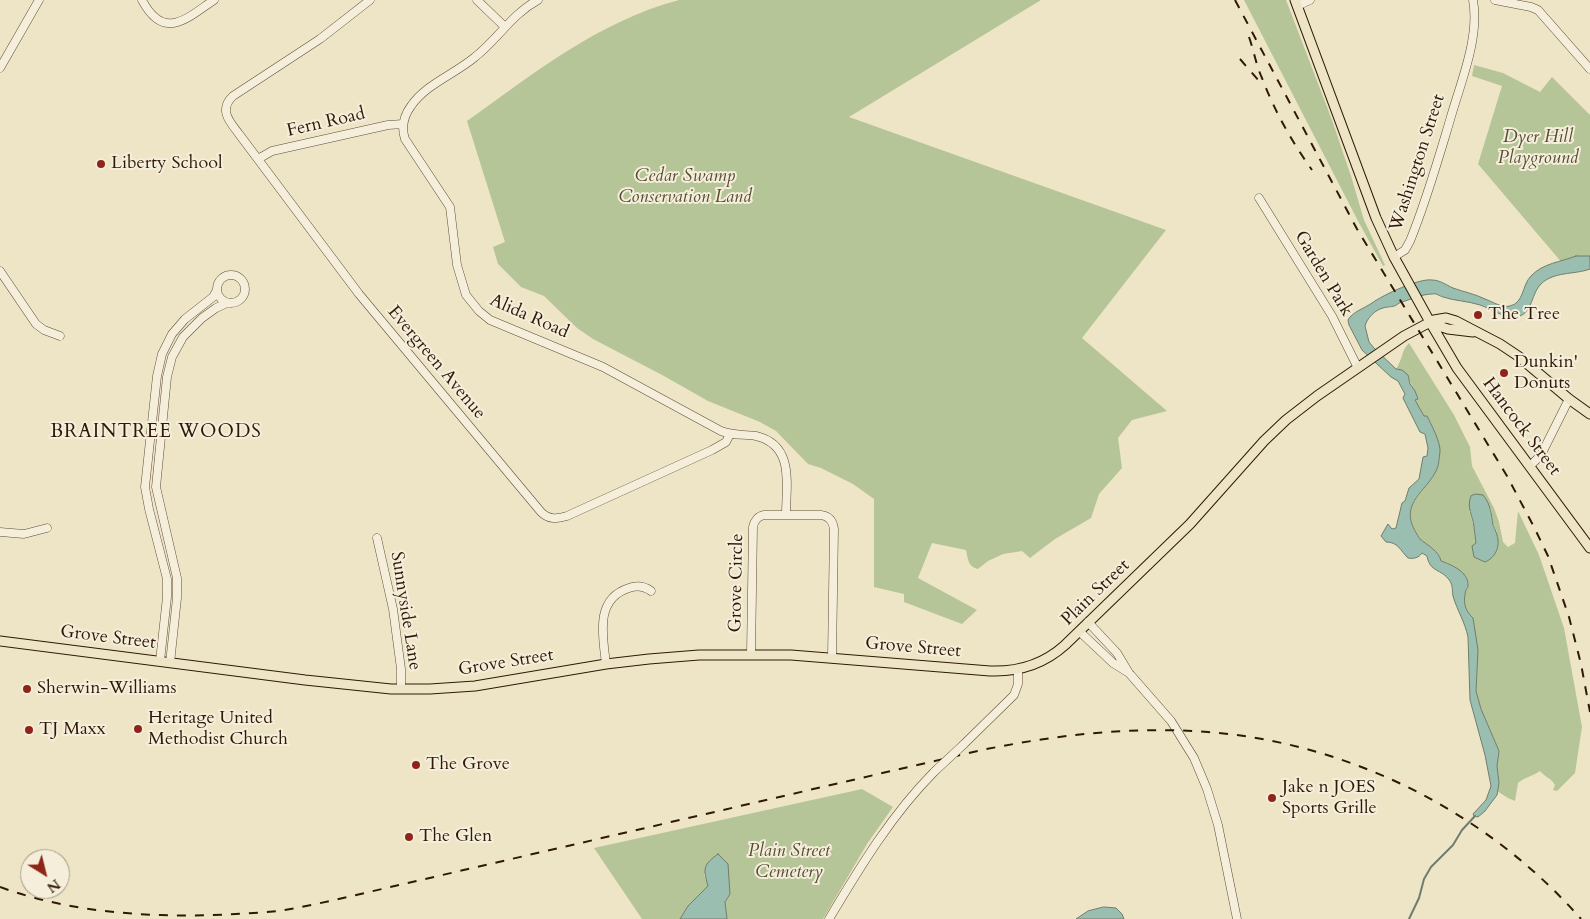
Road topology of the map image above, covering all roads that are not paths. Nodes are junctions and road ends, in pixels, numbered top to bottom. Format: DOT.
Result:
graph roads {
  1 [pos="39,0"];
  2 [pos="142,0"];
  3 [pos="214,0"];
  4 [pos="370,0"];
  5 [pos="477,0"];
  6 [pos="538,0"];
  7 [pos="1310,0"];
  8 [pos="1473,0"];
  9 [pos="1495,0"];
  10 [pos="1296,3"];
  11 [pos="504,27"];
  12 [pos="0,68"];
  13 [pos="1590,68"];
  14 [pos="403,124"];
  15 [pos="258,159"];
  16 [pos="1258,198"];
  17 [pos="1394,257"];
  18 [pos="0,270"];
  19 [pos="217,290"];
  20 [pos="227,303"];
  21 [pos="1430,322"];
  22 [pos="60,336"];
  23 [pos="1358,368"];
  24 [pos="1569,399"];
  25 [pos="1590,414"];
  26 [pos="151,426"];
  27 [pos="161,427"];
  28 [pos="730,434"];
  29 [pos="1530,466"];
  30 [pos="786,515"];
  31 [pos="47,528"];
  32 [pos="165,529"];
  33 [pos="155,531"];
  34 [pos="0,532"];
  35 [pos="377,538"];
  36 [pos="1590,548"];
  37 [pos="651,591"];
  38 [pos="1088,622"];
  39 [pos="1079,631"];
  40 [pos="0,641"];
  41 [pos="751,654"];
  42 [pos="832,658"];
  43 [pos="160,661"];
  44 [pos="170,663"];
  45 [pos="606,664"];
  46 [pos="1018,669"];
  47 [pos="1129,673"];
  48 [pos="401,689"];
  49 [pos="829,919"];
  50 [pos="1237,919"];
  1 -- 12 [label="street"];
  2 -- 3 [label="street"];
  4 -- 15 [label="street, Evergreen Avenue"];
  5 -- 11 [label="street"];
  6 -- 11 [label="street"];
  7 -- 10 [label="street"];
  8 -- 17 [label="street, Washington Street"];
  9 -- 13 [label="street"];
  10 -- 17 [label="main road"];
  11 -- 14 [label="street"];
  14 -- 15 [label="street, Fern Road"];
  14 -- 28 [label="street, Alida Road"];
  15 -- 28 [label="street, Evergreen Avenue"];
  16 -- 23 [label="street, Garden Park"];
  17 -- 21 [label="main road, Washington Street"];
  18 -- 22 [label="street"];
  19 -- 20 [label="street"];
  19 -- 20 [label="street"];
  19 -- 26 [label="street"];
  20 -- 27 [label="street"];
  21 -- 23 [label="main road, Plain Street"];
  21 -- 24 [label="main road"];
  21 -- 29 [label="main road, Hancock Street"];
  23 -- 38 [label="main road, Plain Street"];
  24 -- 25 [label="main road"];
  24 -- 29 [label="street"];
  26 -- 27 [label="street"];
  26 -- 33 [label="street"];
  27 -- 32 [label="street"];
  28 -- 30 [label="street"];
  29 -- 36 [label="main road, Hancock Street"];
  30 -- 41 [label="street, Grove Circle"];
  30 -- 42 [label="street, Grove Circle"];
  31 -- 34 [label="street"];
  32 -- 33 [label="street"];
  32 -- 44 [label="street"];
  33 -- 43 [label="street"];
  35 -- 48 [label="street, Sunnyside Lane"];
  37 -- 45 [label="street"];
  38 -- 39 [label="main road, Plain Street"];
  38 -- 47 [label="street"];
  39 -- 46 [label="main road, Plain Street"];
  39 -- 47 [label="street"];
  40 -- 43 [label="main road, Grove Street"];
  41 -- 42 [label="main road, Grove Street"];
  41 -- 45 [label="main road, Grove Street"];
  42 -- 46 [label="main road, Grove Street"];
  43 -- 44 [label="main road, Grove Street"];
  44 -- 48 [label="main road, Grove Street"];
  45 -- 48 [label="main road, Grove Street"];
  46 -- 49 [label="street, bridge"];
  47 -- 50 [label="street"];
}
